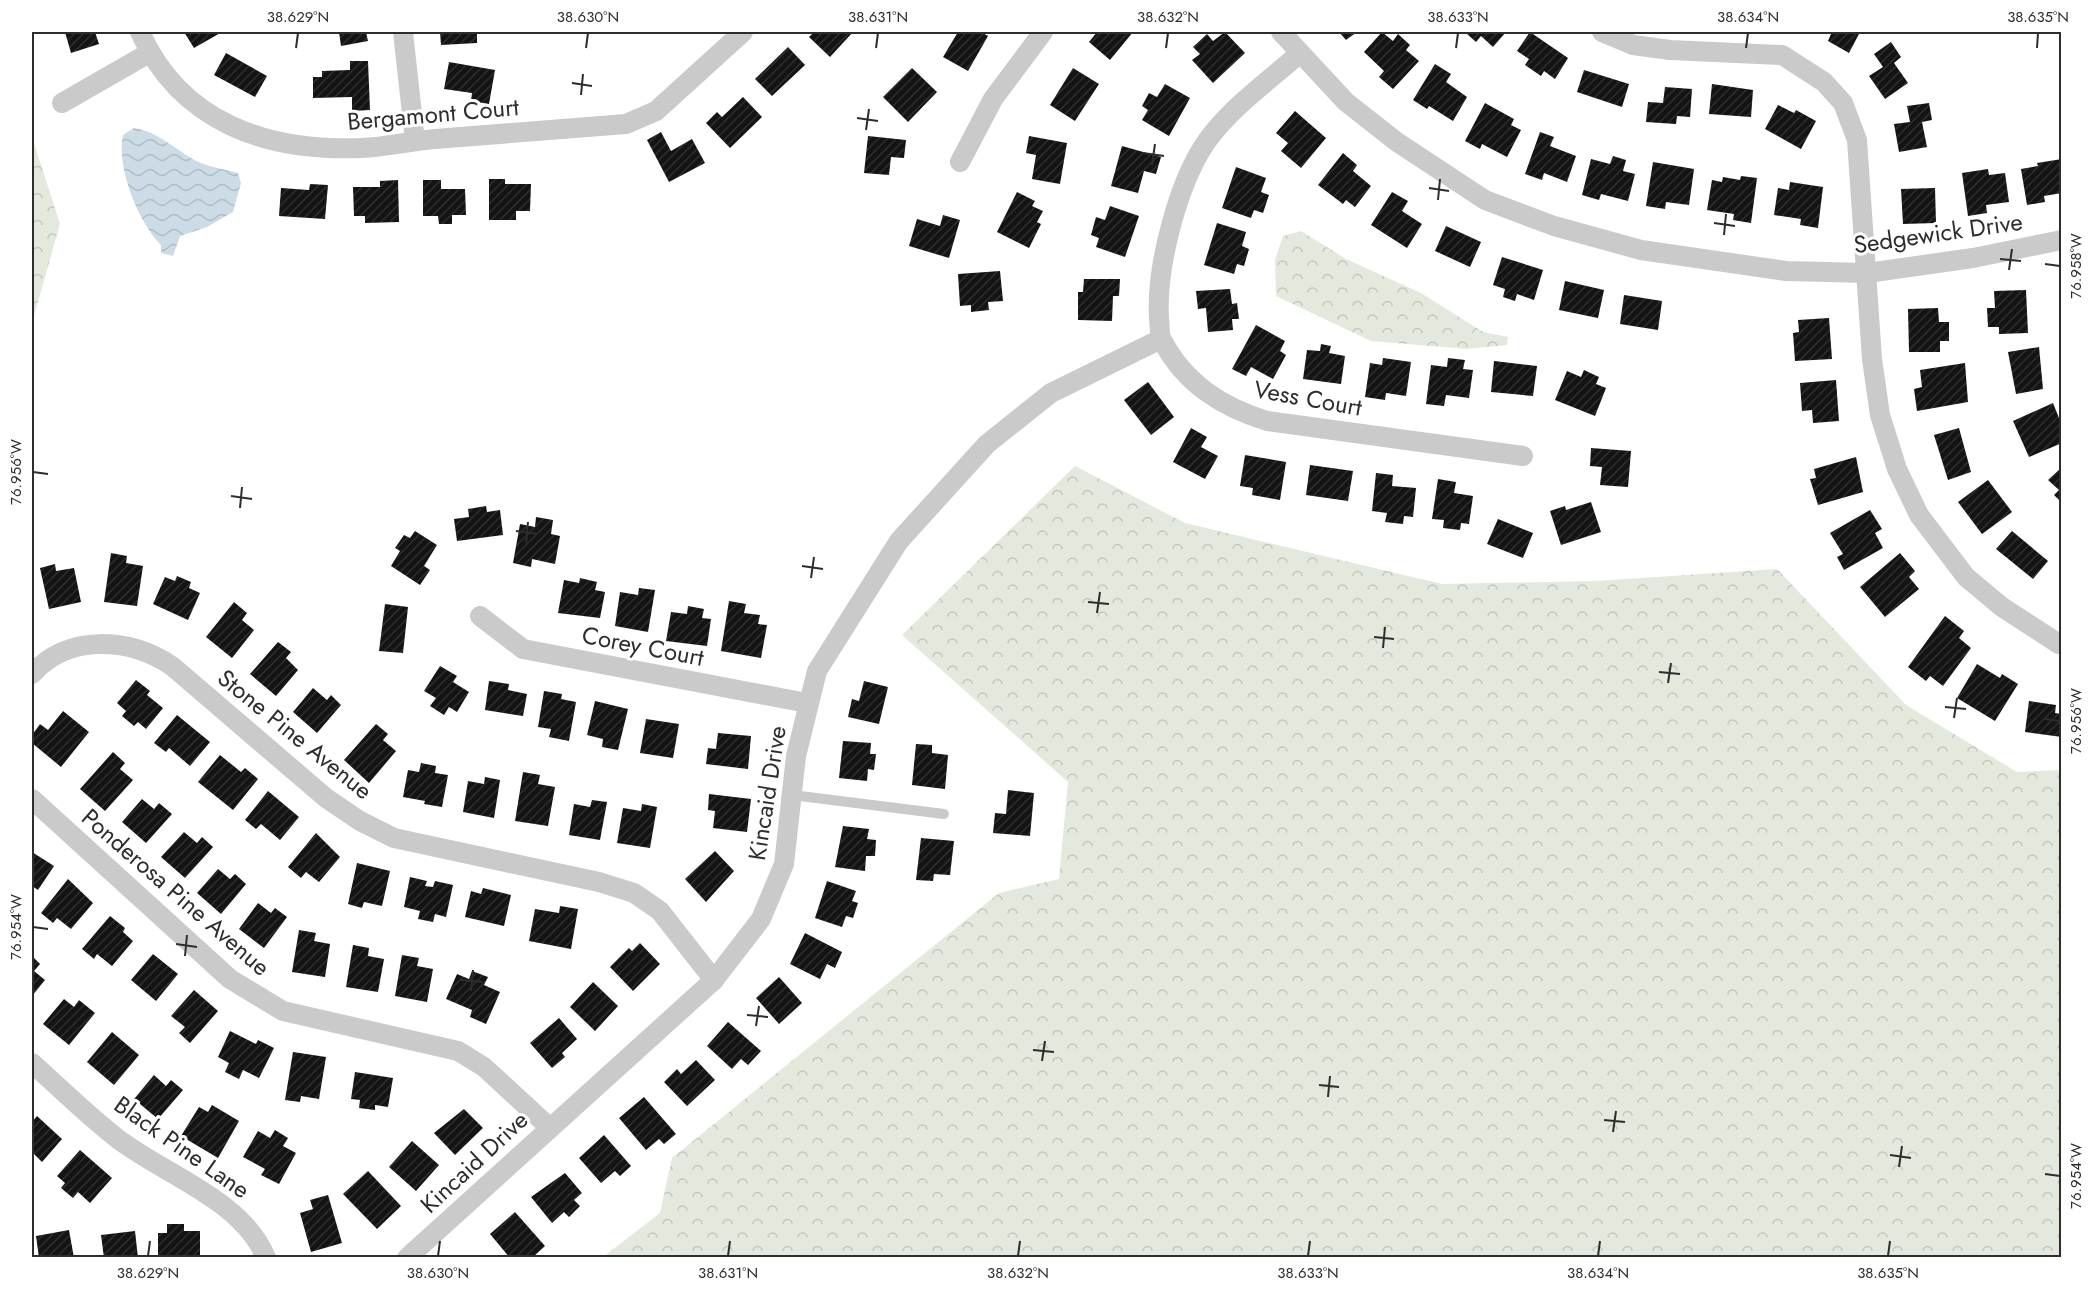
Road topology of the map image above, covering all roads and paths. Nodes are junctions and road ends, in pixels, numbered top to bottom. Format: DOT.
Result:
graph roads {
  1 [pos="140,32"];
  2 [pos="403,32"];
  3 [pos="743,32"];
  4 [pos="1043,32"];
  5 [pos="1281,32"];
  6 [pos="1602,32"];
  7 [pos="149,53"];
  8 [pos="1300,53"];
  9 [pos="62,104"];
  10 [pos="415,141"];
  11 [pos="960,162"];
  12 [pos="2061,241"];
  13 [pos="1867,273"];
  14 [pos="1161,339"];
  15 [pos="1523,456"];
  16 [pos="480,616"];
  17 [pos="2059,644"];
  18 [pos="32,674"];
  19 [pos="807,703"];
  20 [pos="792,795"];
  21 [pos="32,799"];
  22 [pos="944,814"];
  23 [pos="714,980"];
  24 [pos="32,1063"];
  25 [pos="549,1127"];
  26 [pos="266,1257"];
  27 [pos="407,1257"];
  1 -- 7 [label="street, Bergamont Court"];
  2 -- 10 [label="street"];
  3 -- 10 [label="street, Bergamont Court"];
  4 -- 11 [label="street"];
  5 -- 8 [label="street, Sedgewick Drive"];
  6 -- 13 [label="street"];
  7 -- 9 [label="street"];
  7 -- 10 [label="street, Bergamont Court"];
  8 -- 13 [label="street, Sedgewick Drive"];
  8 -- 14 [label="street"];
  12 -- 13 [label="street, Sedgewick Drive"];
  13 -- 17 [label="street"];
  14 -- 15 [label="street, Vess Court"];
  14 -- 19 [label="street, Kincaid Drive"];
  16 -- 19 [label="street, Corey Court"];
  18 -- 23 [label="street, Stone Pine Avenue"];
  19 -- 20 [label="street, Kincaid Drive"];
  20 -- 22 [label="lane"];
  20 -- 23 [label="street, Kincaid Drive"];
  21 -- 25 [label="street, Ponderosa Pine Avenue"];
  23 -- 25 [label="street, Kincaid Drive"];
  24 -- 26 [label="street, Black Pine Lane"];
  25 -- 27 [label="street, Kincaid Drive"];
}
